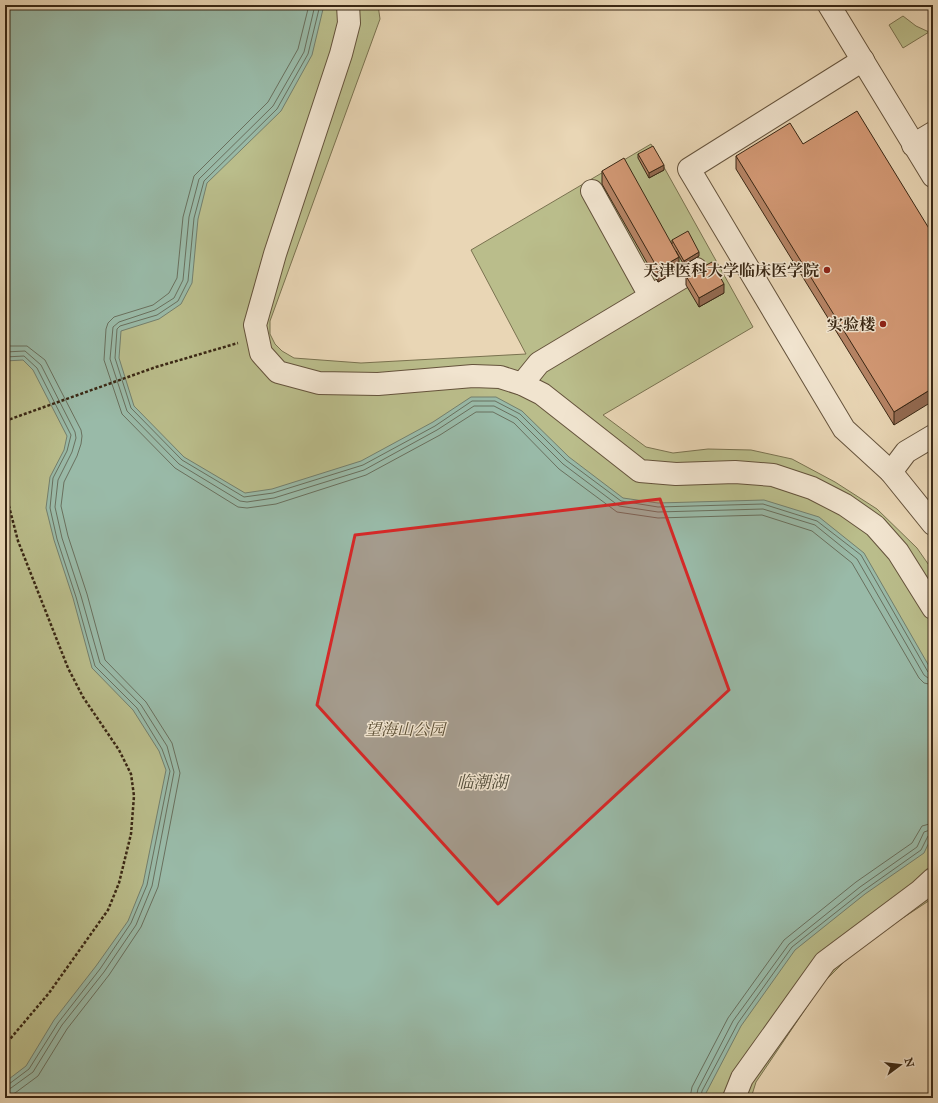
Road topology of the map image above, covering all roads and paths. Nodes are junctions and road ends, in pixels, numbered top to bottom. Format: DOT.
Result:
graph roads {
  1 [pos="348,5"];
  2 [pos="828,5"];
  3 [pos="863,60"];
  4 [pos="933,133"];
  5 [pos="913,145"];
  6 [pos="933,176"];
  7 [pos="592,191"];
  8 [pos="696,268"];
  9 [pos="650,296"];
  10 [pos="258,340"];
  11 [pos="522,384"];
  12 [pos="5,421"];
  13 [pos="933,436"];
  14 [pos="891,472"];
  15 [pos="5,491"];
  16 [pos="933,524"];
  17 [pos="933,608"];
  18 [pos="933,879"];
  19 [pos="5,1045"];
  20 [pos="734,1098"];
  1 -- 10 [label="lane"];
  2 -- 3 [label="lane"];
  3 -- 5 [label="lane"];
  3 -- 14 [label="lane"];
  4 -- 5 [label="lane"];
  5 -- 6 [label="lane"];
  7 -- 9 [label="lane"];
  8 -- 9 [label="lane"];
  9 -- 11 [label="lane"];
  10 -- 11 [label="lane"];
  10 -- 12 [label="path"];
  11 -- 17 [label="lane"];
  13 -- 14 [label="lane"];
  14 -- 16 [label="lane"];
  15 -- 19 [label="path"];
  18 -- 20 [label="lane"];
}
